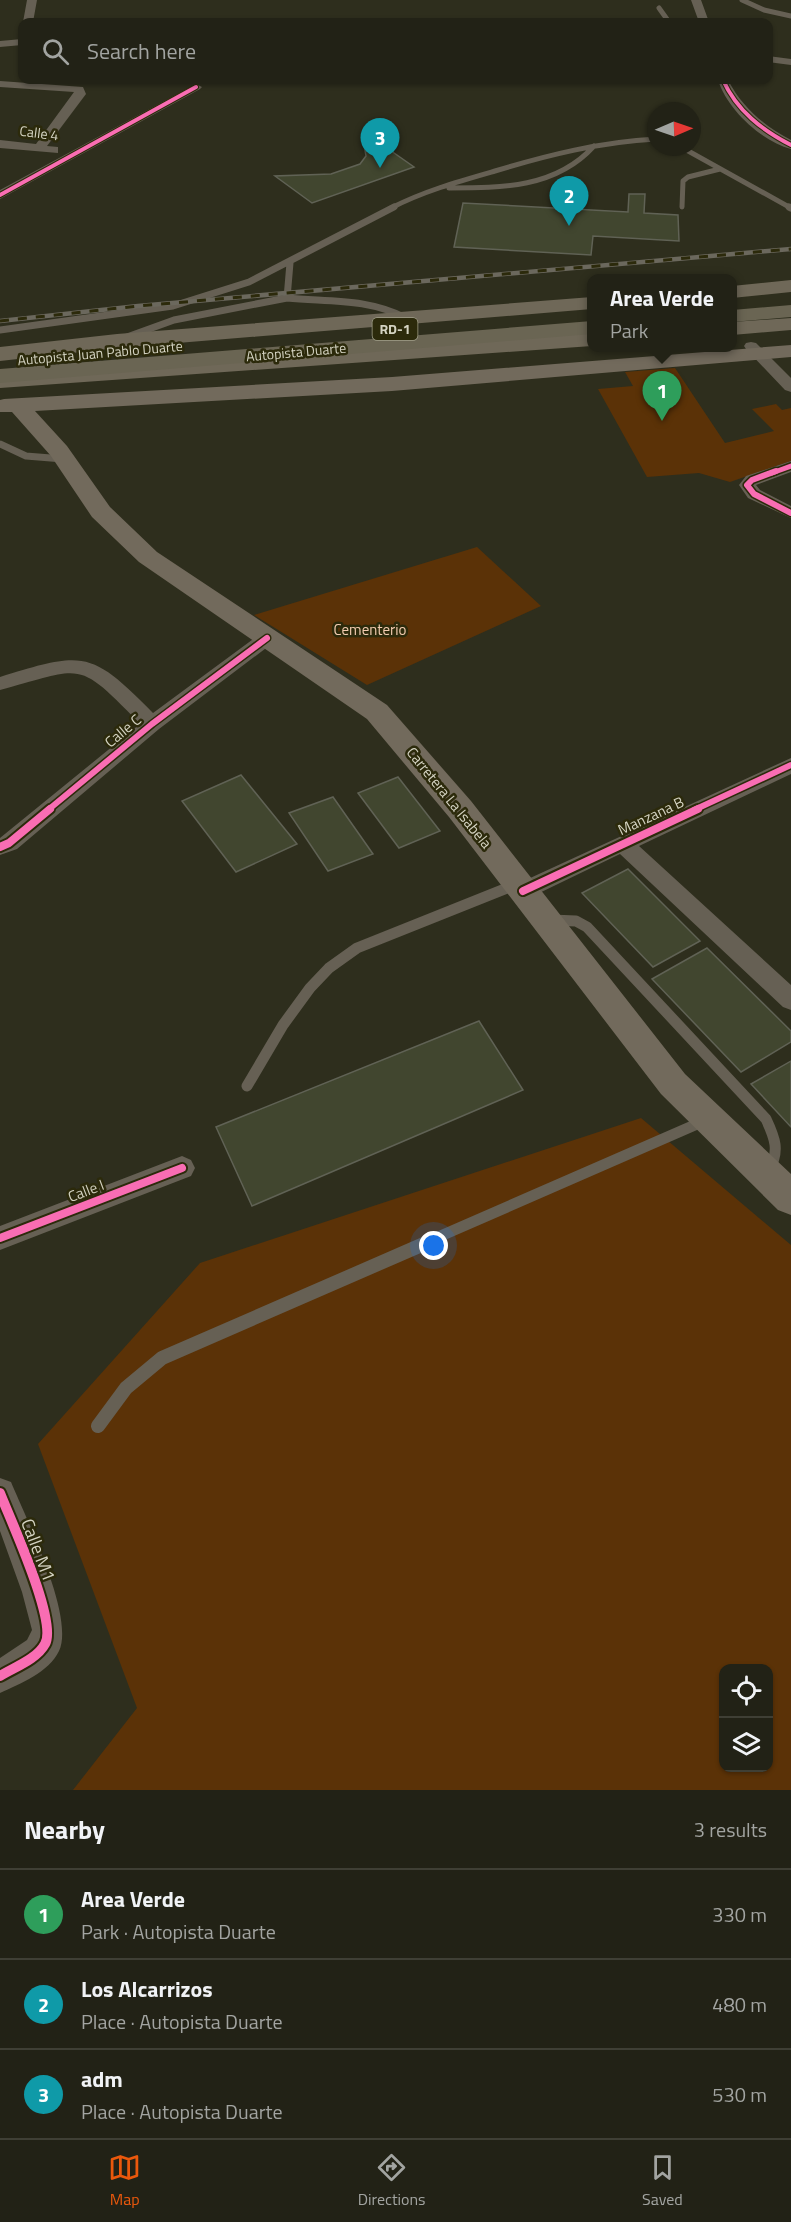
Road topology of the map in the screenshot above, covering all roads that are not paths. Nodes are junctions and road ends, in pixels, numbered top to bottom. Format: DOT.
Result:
graph roads {
  1 [pos="32,0"];
  2 [pos="696,0"];
  3 [pos="742,0"];
  4 [pos="659,8"];
  5 [pos="791,16"];
  6 [pos="29,18"];
  7 [pos="666,18"];
  8 [pos="703,18"];
  9 [pos="18,42"];
  10 [pos="0,44"];
  11 [pos="773,60"];
  12 [pos="791,62"];
  13 [pos="0,84"];
  14 [pos="724,84"];
  15 [pos="196,87"];
  16 [pos="647,140"];
  17 [pos="0,144"];
  18 [pos="791,145"];
  19 [pos="594,146"];
  20 [pos="40,147"];
  21 [pos="73,154"];
  22 [pos="697,156"];
  23 [pos="720,169"];
  24 [pos="443,188"];
  25 [pos="0,195"];
  26 [pos="682,207"];
  27 [pos="791,208"];
  28 [pos="290,263"];
  29 [pos="791,286"];
  30 [pos="737,291"];
  31 [pos="791,296"];
  32 [pos="287,298"];
  33 [pos="737,301"];
  34 [pos="587,303"];
  35 [pos="791,311"];
  36 [pos="587,313"];
  37 [pos="737,316"];
  38 [pos="406,318"];
  39 [pos="791,324"];
  40 [pos="587,327"];
  41 [pos="737,329"];
  42 [pos="0,330"];
  43 [pos="587,339"];
  44 [pos="117,340"];
  45 [pos="791,344"];
  46 [pos="742,348"];
  47 [pos="791,351"];
  48 [pos="201,352"];
  49 [pos="690,352"];
  50 [pos="703,352"];
  51 [pos="0,354"];
  52 [pos="0,362"];
  53 [pos="0,379"];
  54 [pos="791,387"];
  55 [pos="98,402"];
  56 [pos="52,404"];
  57 [pos="9,406"];
  58 [pos="0,444"];
  59 [pos="61,455"];
  60 [pos="791,466"];
  61 [pos="791,513"];
  62 [pos="267,638"];
  63 [pos="0,684"];
  64 [pos="152,724"];
  65 [pos="791,765"];
  66 [pos="623,844"];
  67 [pos="0,847"];
  68 [pos="520,887"];
  69 [pos="544,920"];
  70 [pos="789,996"];
  71 [pos="248,1086"];
  72 [pos="709,1120"];
  73 [pos="182,1168"];
  74 [pos="765,1175"];
  75 [pos="791,1198"];
  76 [pos="0,1238"];
  77 [pos="98,1426"];
  78 [pos="0,1493"];
  79 [pos="0,1676"];
  1 -- 6 [label="street"];
  2 -- 8 [label="street"];
  3 -- 5 [label="lane"];
  4 -- 7 [label="lane"];
  9 -- 10 [label="street"];
  11 -- 12 [label="street"];
  13 -- 20 [label="street"];
  14 -- 18 [label="street"];
  15 -- 21 [label="street"];
  16 -- 19 [label="lane"];
  17 -- 20 [label="street, Calle 4"];
  19 -- 24 [label="lane"];
  19 -- 24 [label="lane"];
  20 -- 21 [label="street, Calle 4"];
  21 -- 25 [label="street"];
  22 -- 23 [label="lane"];
  23 -- 26 [label="lane"];
  23 -- 27 [label="lane"];
  24 -- 28 [label="lane"];
  28 -- 32 [label="lane"];
  28 -- 42 [label="lane"];
  29 -- 30 [label="main road"];
  31 -- 33 [label="highway"];
  32 -- 38 [label="lane"];
  32 -- 44 [label="lane"];
  34 -- 38 [label="main road"];
  35 -- 37 [label="highway"];
  36 -- 48 [label="highway, Autopista Duarte / RD-1"];
  38 -- 44 [label="main road"];
  39 -- 41 [label="main road"];
  40 -- 48 [label="highway, Autopista Duarte / RD-1"];
  43 -- 53 [label="main road"];
  44 -- 51 [label="main road"];
  45 -- 46 [label="main road"];
  46 -- 47 [label="main road"];
  46 -- 54 [label="street"];
  48 -- 52 [label="highway, Autopista Juan Pablo Duarte / RD-1"];
  48 -- 53 [label="highway, Autopista Duarte / RD-1"];
  49 -- 56 [label="main road"];
  50 -- 55 [label="main road"];
  55 -- 56 [label="main road"];
  55 -- 59 [label="main road"];
  56 -- 57 [label="main road"];
  56 -- 59 [label="main road"];
  57 -- 59 [label="main road, Carretera La Isabela"];
  58 -- 59 [label="lane"];
  59 -- 62 [label="main road, Carretera La Isabela"];
  60 -- 61 [label="street"];
  62 -- 64 [label="street, Calle C"];
  62 -- 68 [label="main road, Carretera La Isabela"];
  63 -- 64 [label="street"];
  64 -- 67 [label="street, Calle C"];
  65 -- 66 [label="street, Manzana B"];
  66 -- 68 [label="street, Manzana B"];
  66 -- 70 [label="street"];
  68 -- 69 [label="main road, Carretera La Isabela"];
  68 -- 71 [label="lane"];
  69 -- 72 [label="main road, Carretera La Isabela"];
  69 -- 74 [label="lane"];
  72 -- 74 [label="main road, Carretera La Isabela"];
  72 -- 77 [label="lane"];
  73 -- 76 [label="street, Calle I"];
  74 -- 75 [label="main road, Carretera La Isabela"];
  78 -- 79 [label="street, Calle M1"];
}
